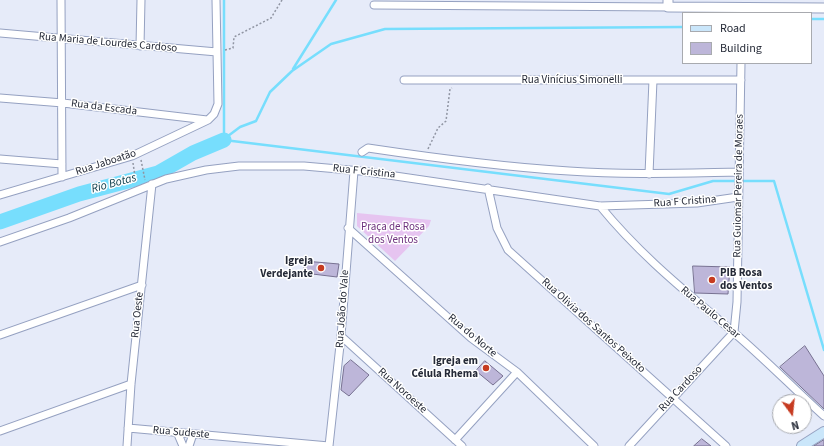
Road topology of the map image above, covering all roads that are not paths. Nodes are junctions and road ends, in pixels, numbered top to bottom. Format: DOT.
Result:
graph roads {
  1 [pos="61,0"];
  2 [pos="141,0"];
  3 [pos="216,0"];
  4 [pos="668,3"];
  5 [pos="374,6"];
  6 [pos="824,8"];
  7 [pos="742,10"];
  8 [pos="0,33"];
  9 [pos="62,39"];
  10 [pos="140,46"];
  11 [pos="217,52"];
  12 [pos="741,64"];
  13 [pos="404,80"];
  14 [pos="653,80"];
  15 [pos="741,80"];
  16 [pos="0,98"];
  17 [pos="63,103"];
  18 [pos="208,120"];
  19 [pos="362,152"];
  20 [pos="0,159"];
  21 [pos="62,164"];
  22 [pos="354,171"];
  23 [pos="649,174"];
  24 [pos="738,174"];
  25 [pos="62,177"];
  26 [pos="149,184"];
  27 [pos="488,188"];
  28 [pos="0,195"];
  29 [pos="738,195"];
  30 [pos="600,206"];
  31 [pos="348,228"];
  32 [pos="0,242"];
  33 [pos="142,285"];
  34 [pos="734,332"];
  35 [pos="0,335"];
  36 [pos="341,336"];
  37 [pos="517,372"];
  38 [pos="131,384"];
  39 [pos="672,397"];
  40 [pos="824,416"];
  41 [pos="128,428"];
  42 [pos="0,431"];
  43 [pos="177,432"];
  44 [pos="824,432"];
  45 [pos="192,434"];
  46 [pos="455,440"];
  47 [pos="127,446"];
  48 [pos="183,446"];
  49 [pos="189,446"];
  50 [pos="329,446"];
  51 [pos="462,446"];
  52 [pos="594,446"];
  53 [pos="629,446"];
  54 [pos="726,446"];
  55 [pos="802,446"];
  1 -- 9 [label="street"];
  2 -- 10 [label="street"];
  3 -- 11 [label="street"];
  4 -- 5 [label="street"];
  4 -- 7 [label="street"];
  6 -- 7 [label="street"];
  8 -- 9 [label="street, Rua Maria de Lourdes Cardoso"];
  9 -- 10 [label="street, Rua Maria de Lourdes Cardoso"];
  9 -- 17 [label="street"];
  10 -- 11 [label="street, Rua Maria de Lourdes Cardoso"];
  11 -- 18 [label="street"];
  12 -- 15 [label="street, Rua Guiomar Pereira de Moraes"];
  13 -- 14 [label="street, Rua Vinícius Simonelli"];
  14 -- 15 [label="street, Rua Vinícius Simonelli"];
  14 -- 23 [label="street"];
  15 -- 24 [label="street, Rua Guiomar Pereira de Moraes"];
  16 -- 17 [label="street, Rua da Escada"];
  17 -- 18 [label="street, Rua da Escada"];
  17 -- 21 [label="street"];
  18 -- 25 [label="street, Rua Jaboatão"];
  19 -- 23 [label="street, Rua F Cristina"];
  20 -- 21 [label="street"];
  21 -- 25 [label="street"];
  22 -- 26 [label="street, Rua F Cristina"];
  22 -- 27 [label="street, Rua F Cristina"];
  22 -- 31 [label="street, Rua João do Vale"];
  23 -- 24 [label="street, Rua F Cristina"];
  24 -- 29 [label="street, Rua Guiomar Pereira de Moraes"];
  25 -- 28 [label="street, Rua Jaboatão"];
  26 -- 32 [label="street, Rua F Cristina"];
  26 -- 33 [label="street, Rua Oeste"];
  27 -- 30 [label="street, Rua F Cristina"];
  27 -- 39 [label="street, Rua Olivia dos Santos Peixoto"];
  29 -- 30 [label="street, Rua F Cristina"];
  29 -- 34 [label="street, Rua Guiomar Pereira de Moraes"];
  30 -- 34 [label="street, Rua Paulo Cesar"];
  31 -- 36 [label="street, Rua João do Vale"];
  31 -- 37 [label="street, Rua do Norte"];
  33 -- 35 [label="street"];
  33 -- 38 [label="street, Rua Oeste"];
  34 -- 39 [label="street, Rua Cardoso"];
  34 -- 40 [label="street, Rua Paulo Cesar"];
  36 -- 46 [label="street, Rua Noroeste"];
  36 -- 50 [label="street, Rua João do Vale"];
  37 -- 46 [label="street"];
  37 -- 52 [label="street, Rua do Norte"];
  38 -- 41 [label="street, Rua Oeste"];
  38 -- 42 [label="street"];
  39 -- 53 [label="street, Rua Cardoso"];
  39 -- 54 [label="street, Rua Olivia dos Santos Peixoto"];
  41 -- 43 [label="street, Rua Sudeste"];
  41 -- 47 [label="street, Rua Oeste"];
  43 -- 45 [label="street, Rua Sudeste"];
  43 -- 48 [label="street"];
  44 -- 55 [label="main road"];
  45 -- 49 [label="street"];
  45 -- 50 [label="street, Rua Sudeste"];
  46 -- 51 [label="street, Rua Noroeste"];
}
